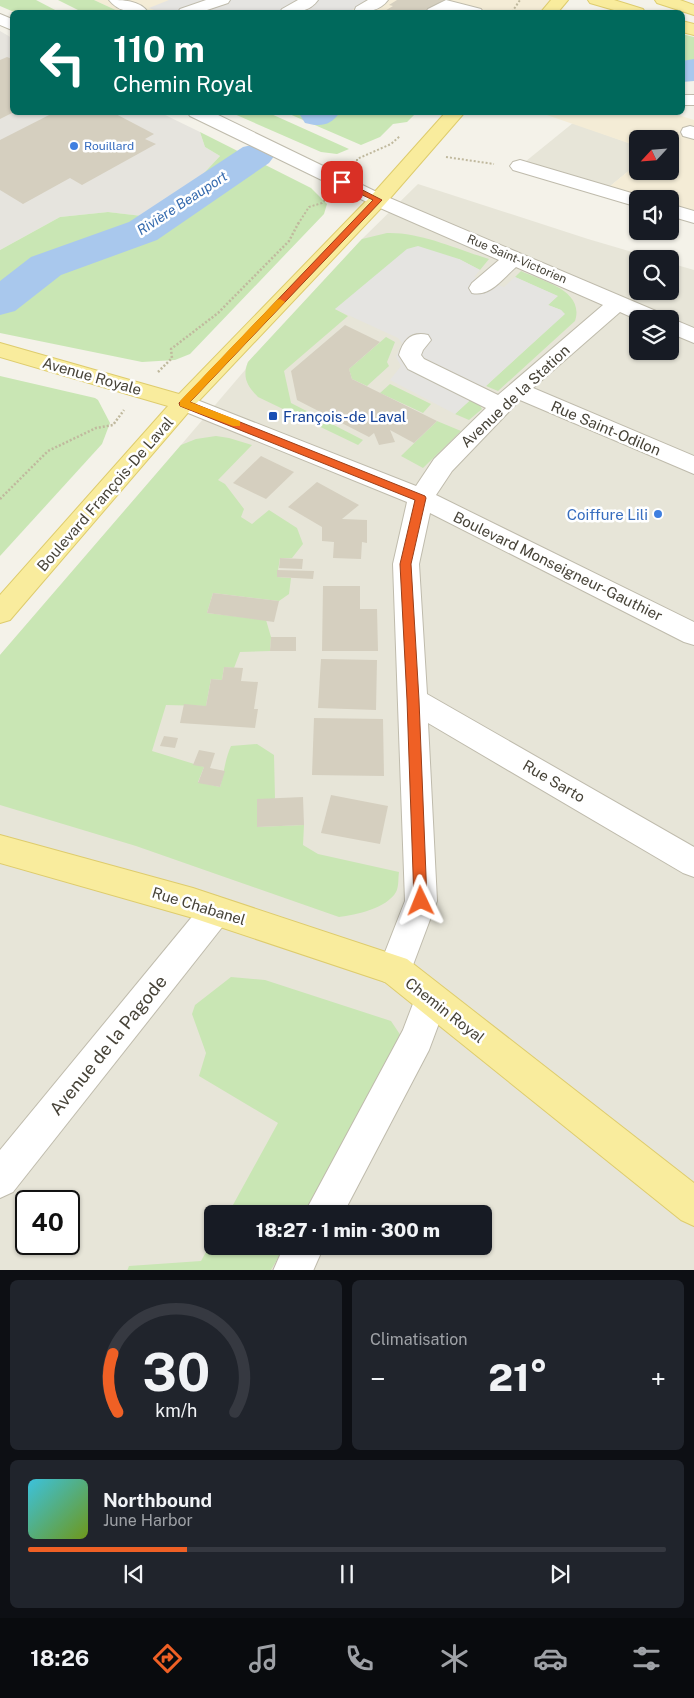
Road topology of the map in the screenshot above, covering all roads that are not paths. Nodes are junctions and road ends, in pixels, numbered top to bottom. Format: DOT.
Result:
graph roads {
  1 [pos="117,0"];
  2 [pos="222,0"];
  3 [pos="310,0"];
  4 [pos="380,0"];
  5 [pos="560,0"];
  6 [pos="596,0"];
  7 [pos="663,0"];
  8 [pos="464,8"];
  9 [pos="136,10"];
  10 [pos="192,10"];
  11 [pos="292,10"];
  12 [pos="362,10"];
  13 [pos="437,10"];
  14 [pos="551,10"];
  15 [pos="630,10"];
  16 [pos="694,10"];
  17 [pos="202,115"];
  18 [pos="453,115"];
  19 [pos="520,166"];
  20 [pos="629,198"];
  21 [pos="378,200"];
  22 [pos="679,213"];
  23 [pos="694,217"];
  24 [pos="514,257"];
  25 [pos="480,288"];
  26 [pos="618,303"];
  27 [pos="634,310"];
  28 [pos="679,329"];
  29 [pos="694,336"];
  30 [pos="420,340"];
  31 [pos="0,350"];
  32 [pos="509,398"];
  33 [pos="184,403"];
  34 [pos="694,466"];
  35 [pos="421,498"];
  36 [pos="0,614"];
  37 [pos="694,634"];
  38 [pos="413,700"];
  39 [pos="0,849"];
  40 [pos="694,863"];
  41 [pos="216,911"];
  42 [pos="395,970"];
  43 [pos="431,999"];
  44 [pos="0,1179"];
  45 [pos="327,1205"];
  46 [pos="694,1207"];
  47 [pos="300,1255"];
  48 [pos="292,1270"];
  1 -- 9 [label="street"];
  2 -- 10 [label="street"];
  3 -- 11 [label="street"];
  4 -- 12 [label="street"];
  5 -- 14 [label="main road"];
  6 -- 15 [label="main road"];
  7 -- 16 [label="main road"];
  8 -- 13 [label="street"];
  17 -- 21 [label="street, Rue Saint-Victorien"];
  18 -- 21 [label="main road, Boulevard François-De Laval"];
  19 -- 20 [label="street"];
  21 -- 24 [label="street, Rue Saint-Victorien"];
  21 -- 33 [label="main road, Boulevard François-De Laval"];
  22 -- 23 [label="street"];
  24 -- 25 [label="street"];
  24 -- 26 [label="street, Rue Saint-Victorien"];
  26 -- 27 [label="street, Rue Saint-Victorien"];
  26 -- 32 [label="street, Avenue de la Station"];
  28 -- 29 [label="street"];
  30 -- 32 [label="street, Rue Saint-Odilon"];
  31 -- 33 [label="main road, Avenue Royale"];
  32 -- 34 [label="street, Rue Saint-Odilon"];
  32 -- 35 [label="street, Avenue de la Station"];
  33 -- 35 [label="street"];
  33 -- 36 [label="main road, Boulevard François-De Laval"];
  35 -- 37 [label="street, Boulevard Monseigneur-Gauthier"];
  35 -- 38 [label="street, Chemin Royal"];
  38 -- 40 [label="street, Rue Sarto"];
  38 -- 42 [label="street, Chemin Royal"];
  39 -- 41 [label="main road, Rue Chabanel"];
  41 -- 42 [label="main road, Rue Chabanel"];
  41 -- 44 [label="street, Avenue de la Pagode"];
  42 -- 43 [label="main road, Chemin Royal"];
  43 -- 45 [label="street"];
  43 -- 46 [label="main road, Chemin Royal"];
  47 -- 48 [label="street"];
}
